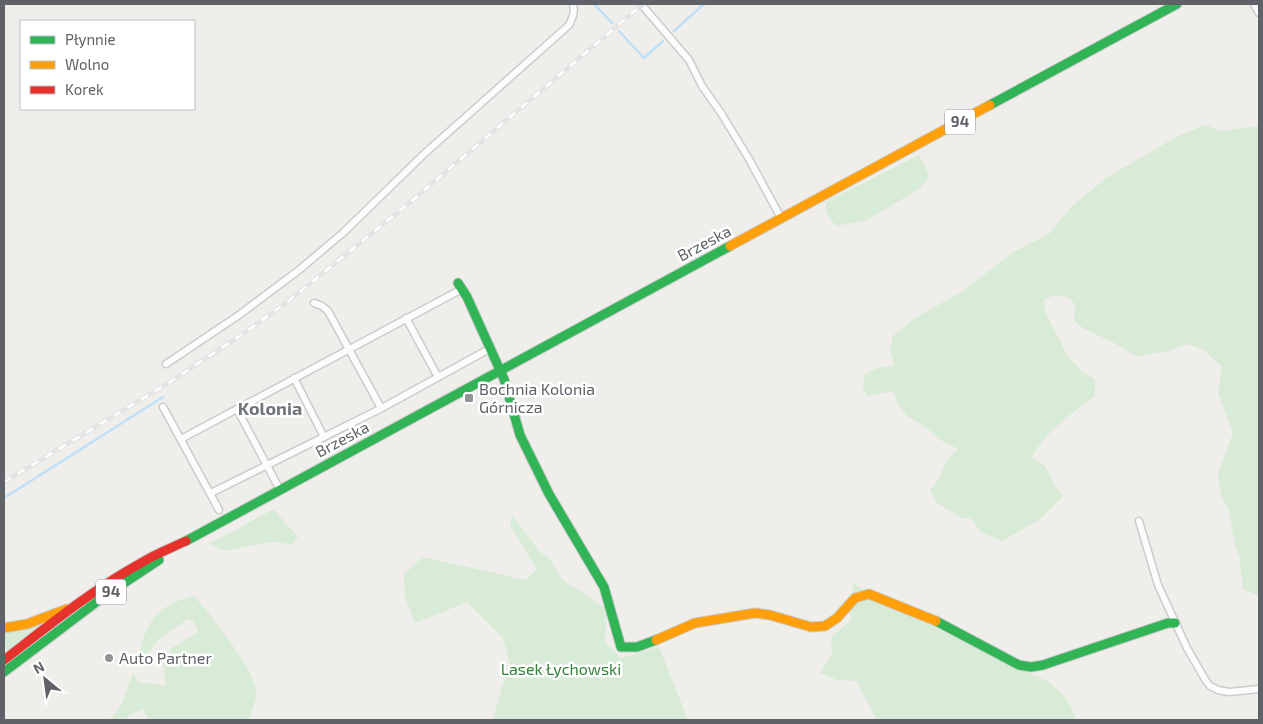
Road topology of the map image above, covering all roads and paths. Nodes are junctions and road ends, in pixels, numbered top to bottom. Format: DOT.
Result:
graph roads {
  1 [pos="573,4"];
  2 [pos="641,4"];
  3 [pos="1177,4"];
  4 [pos="1254,4"];
  5 [pos="1259,13"];
  6 [pos="781,218"];
  7 [pos="460,286"];
  8 [pos="314,303"];
  9 [pos="406,318"];
  10 [pos="491,348"];
  11 [pos="348,349"];
  12 [pos="166,364"];
  13 [pos="500,370"];
  14 [pos="438,377"];
  15 [pos="294,378"];
  16 [pos="163,407"];
  17 [pos="381,408"];
  18 [pos="237,409"];
  19 [pos="324,437"];
  20 [pos="181,439"];
  21 [pos="267,466"];
  22 [pos="280,490"];
  23 [pos="211,493"];
  24 [pos="219,510"];
  25 [pos="1139,521"];
  26 [pos="198,535"];
  27 [pos="76,605"];
  28 [pos="1175,623"];
  29 [pos="4,628"];
  30 [pos="26,654"];
  31 [pos="4,659"];
  32 [pos="4,672"];
  33 [pos="1259,689"];
  1 -- 12 [label="street"];
  2 -- 6 [label="street"];
  3 -- 6 [label="main road, 94"];
  4 -- 5 [label="street"];
  6 -- 13 [label="main road, Brzeska / 94"];
  7 -- 9 [label="street"];
  7 -- 10 [label="main road"];
  8 -- 11 [label="street"];
  9 -- 11 [label="street"];
  9 -- 14 [label="street"];
  10 -- 13 [label="main road"];
  10 -- 14 [label="street"];
  11 -- 15 [label="street"];
  11 -- 17 [label="street"];
  13 -- 22 [label="main road, Brzeska / 94"];
  13 -- 28 [label="main road"];
  14 -- 17 [label="street"];
  15 -- 18 [label="street"];
  15 -- 19 [label="street"];
  16 -- 20 [label="street"];
  17 -- 19 [label="street"];
  18 -- 20 [label="street"];
  18 -- 21 [label="street"];
  19 -- 21 [label="street"];
  20 -- 23 [label="street"];
  21 -- 22 [label="street"];
  21 -- 23 [label="street"];
  22 -- 26 [label="main road, Brzeska / 94"];
  23 -- 24 [label="street"];
  25 -- 28 [label="street"];
  26 -- 27 [label="main road, Brzeska / 94"];
  26 -- 30 [label="main road, Brzeska / 94"];
  27 -- 29 [label="main road, Brzeska"];
  27 -- 31 [label="main road, Brzeska / 94"];
  28 -- 33 [label="street"];
  30 -- 31 [label="main road, Brzeska"];
  30 -- 32 [label="main road, 94"];
}
